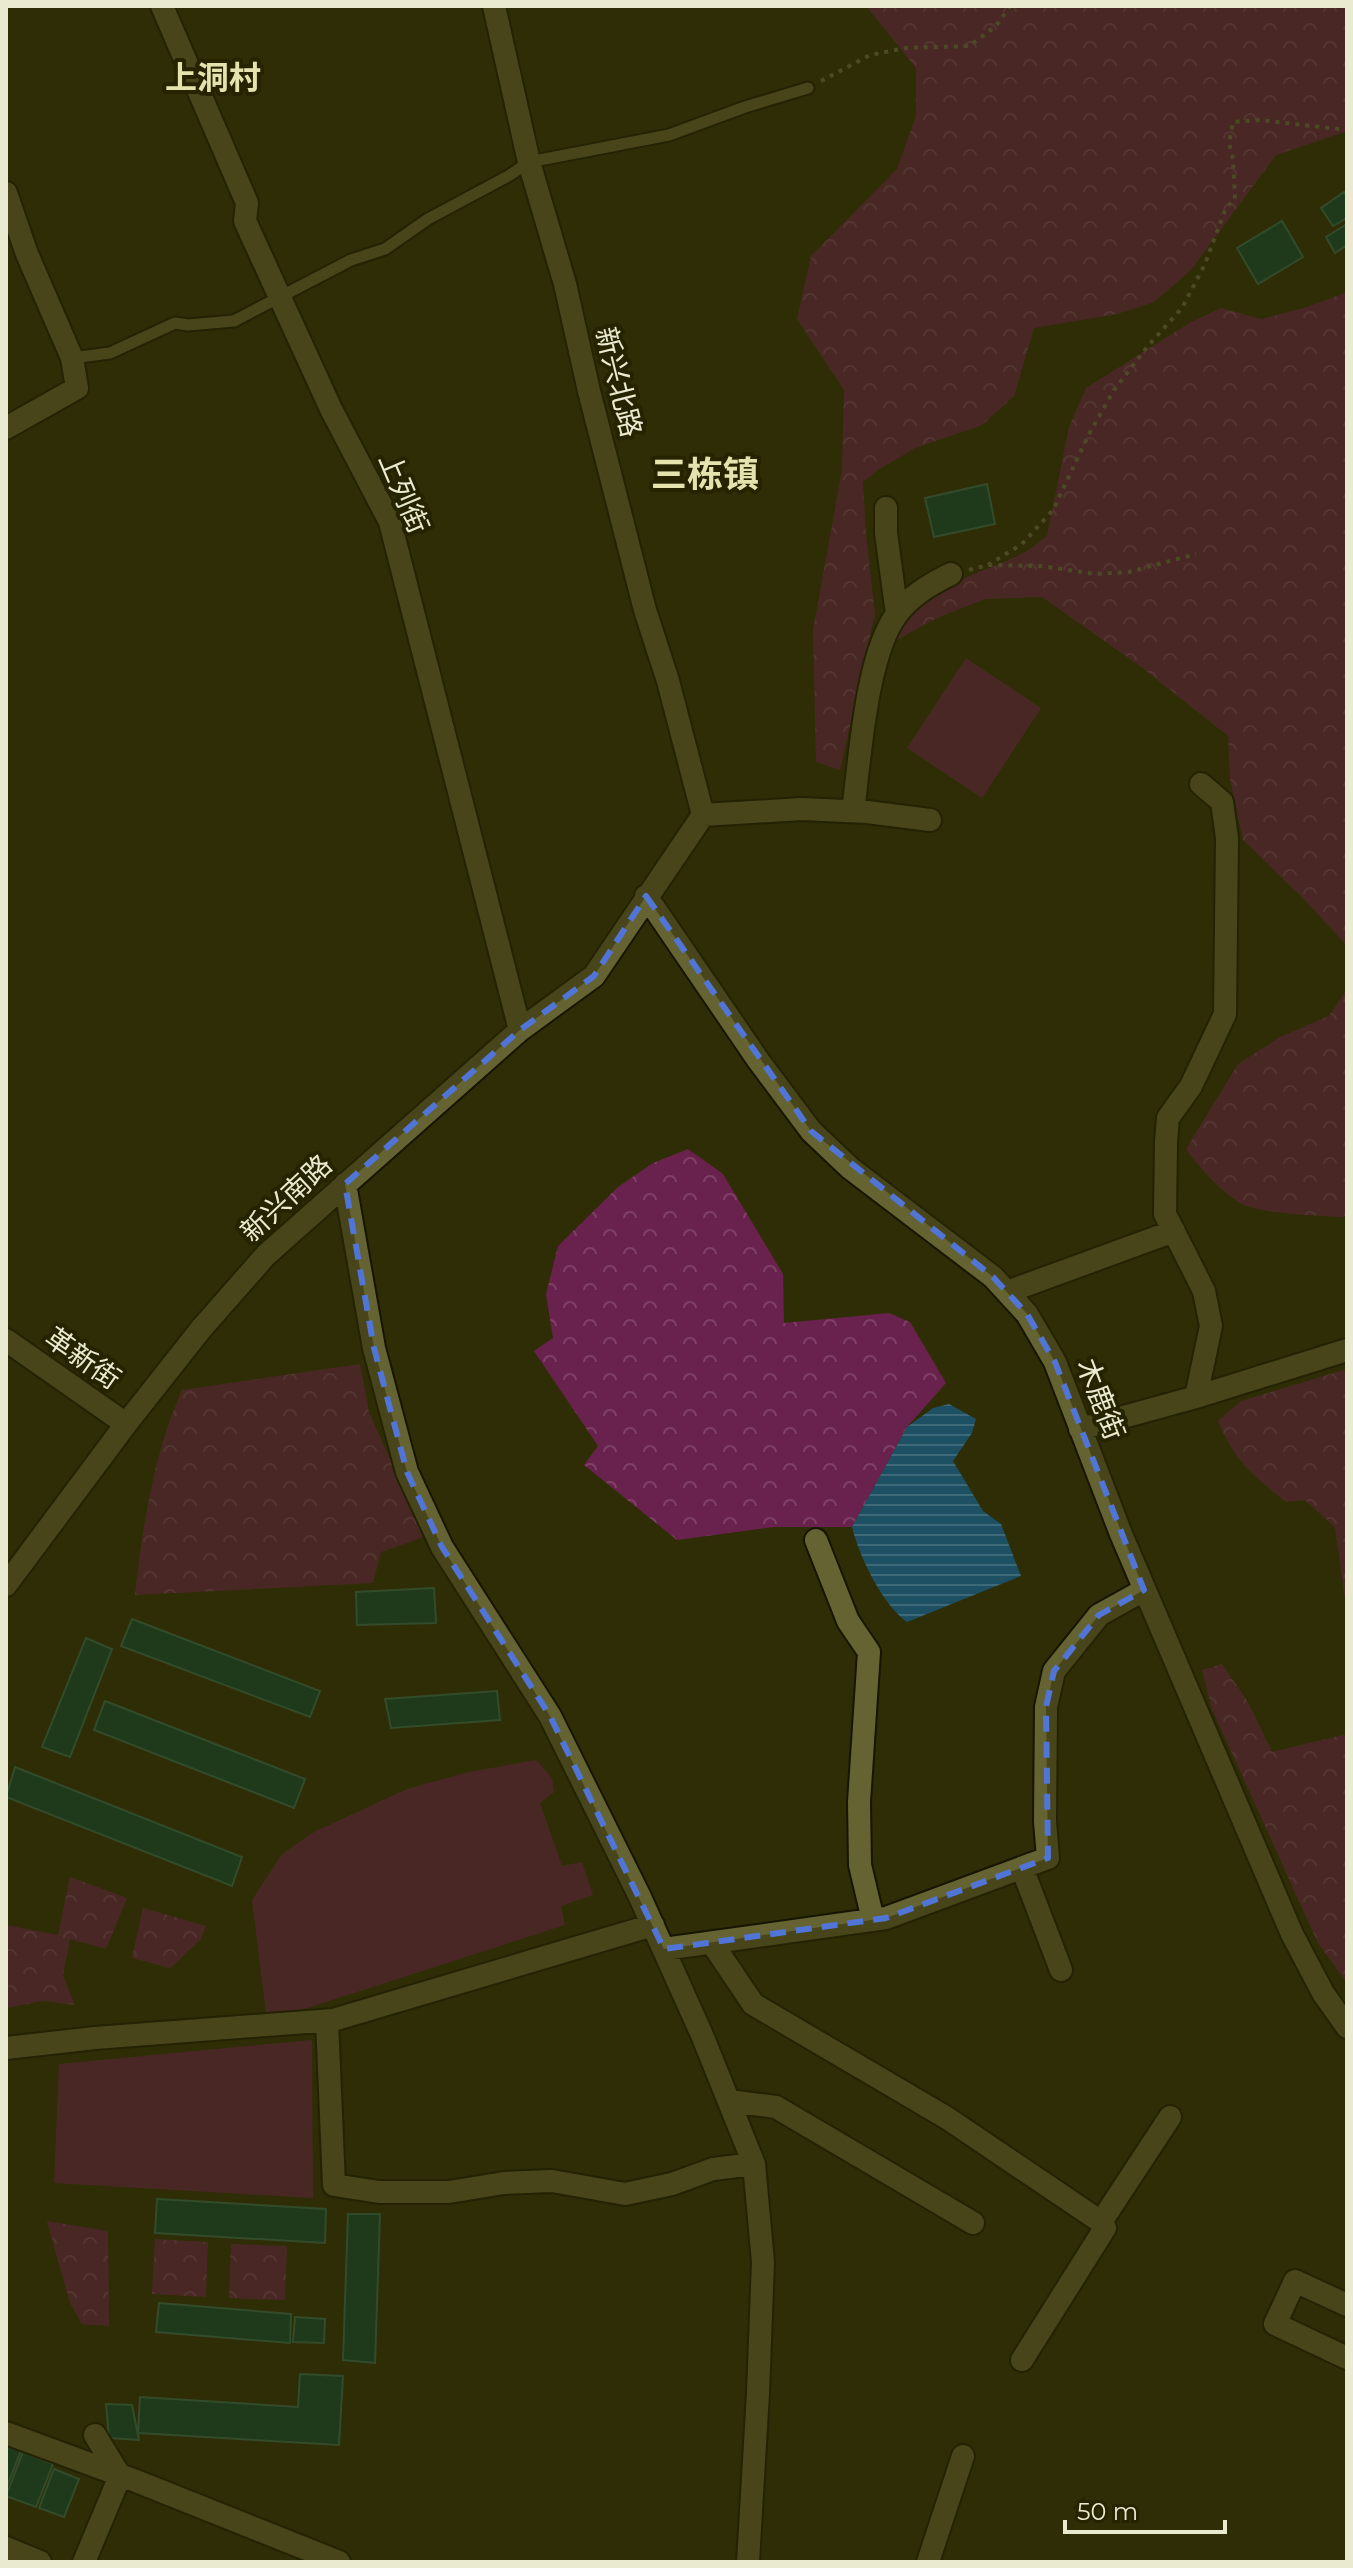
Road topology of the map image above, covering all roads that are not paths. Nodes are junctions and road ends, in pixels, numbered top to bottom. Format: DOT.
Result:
graph roads {
  1 [pos="162,6"];
  2 [pos="494,6"];
  3 [pos="808,88"];
  4 [pos="529,162"];
  5 [pos="6,193"];
  6 [pos="279,295"];
  7 [pos="72,358"];
  8 [pos="6,428"];
  9 [pos="886,508"];
  10 [pos="951,574"];
  11 [pos="897,614"];
  12 [pos="1201,784"];
  13 [pos="853,811"];
  14 [pos="703,815"];
  15 [pos="930,820"];
  16 [pos="646,896"];
  17 [pos="520,1030"];
  18 [pos="345,1184"];
  19 [pos="1174,1231"];
  20 [pos="1007,1292"];
  21 [pos="6,1340"];
  22 [pos="1347,1350"];
  23 [pos="1196,1397"];
  24 [pos="126,1424"];
  25 [pos="1080,1429"];
  26 [pos="816,1540"];
  27 [pos="6,1585"];
  28 [pos="1144,1590"];
  29 [pos="1022,1868"];
  30 [pos="873,1920"];
  31 [pos="653,1925"];
  32 [pos="712,1943"];
  33 [pos="664,1949"];
  34 [pos="1061,1970"];
  35 [pos="327,2021"];
  36 [pos="1347,2027"];
  37 [pos="6,2048"];
  38 [pos="729,2101"];
  39 [pos="1170,2117"];
  40 [pos="754,2164"];
  41 [pos="1101,2222"];
  42 [pos="973,2223"];
  43 [pos="1347,2305"];
  44 [pos="1347,2358"];
  45 [pos="1022,2360"];
  46 [pos="6,2433"];
  47 [pos="95,2435"];
  48 [pos="963,2456"];
  49 [pos="120,2476"];
  50 [pos="6,2548"];
  51 [pos="40,2562"];
  52 [pos="84,2562"];
  53 [pos="339,2562"];
  54 [pos="748,2562"];
  55 [pos="928,2562"];
  1 -- 6 [label="street, 上列街"];
  2 -- 4 [label="street, 新兴北路"];
  3 -- 4 [label="lane"];
  4 -- 6 [label="lane"];
  4 -- 14 [label="street, 新兴北路"];
  5 -- 7 [label="street"];
  6 -- 7 [label="lane"];
  6 -- 17 [label="street, 上列街"];
  7 -- 8 [label="street"];
  9 -- 11 [label="street"];
  10 -- 11 [label="street"];
  11 -- 13 [label="street"];
  12 -- 19 [label="street"];
  13 -- 14 [label="street"];
  13 -- 15 [label="street"];
  14 -- 16 [label="street"];
  16 -- 17 [label="street, 新兴南路"];
  16 -- 20 [label="street, 木鹿街"];
  17 -- 18 [label="street, 新兴南路"];
  18 -- 24 [label="street, 新兴南路"];
  18 -- 31 [label="street"];
  19 -- 20 [label="street"];
  19 -- 23 [label="street"];
  20 -- 25 [label="street, 木鹿街"];
  21 -- 24 [label="street, 革新街"];
  22 -- 23 [label="street"];
  23 -- 25 [label="street"];
  24 -- 27 [label="street, 新兴南路"];
  25 -- 28 [label="street, 木鹿街"];
  26 -- 30 [label="street"];
  28 -- 29 [label="street"];
  28 -- 36 [label="street, 木鹿街"];
  29 -- 30 [label="street"];
  29 -- 34 [label="street"];
  30 -- 32 [label="street"];
  31 -- 33 [label="street"];
  31 -- 35 [label="street"];
  32 -- 33 [label="street"];
  32 -- 41 [label="street"];
  33 -- 38 [label="street"];
  35 -- 37 [label="street"];
  35 -- 40 [label="street"];
  38 -- 40 [label="street"];
  38 -- 42 [label="street"];
  39 -- 41 [label="street"];
  40 -- 54 [label="street"];
  41 -- 45 [label="street"];
  43 -- 44 [label="street"];
  46 -- 49 [label="street"];
  47 -- 49 [label="street"];
  48 -- 55 [label="street"];
  49 -- 52 [label="street"];
  49 -- 53 [label="street"];
  50 -- 51 [label="street"];
}
